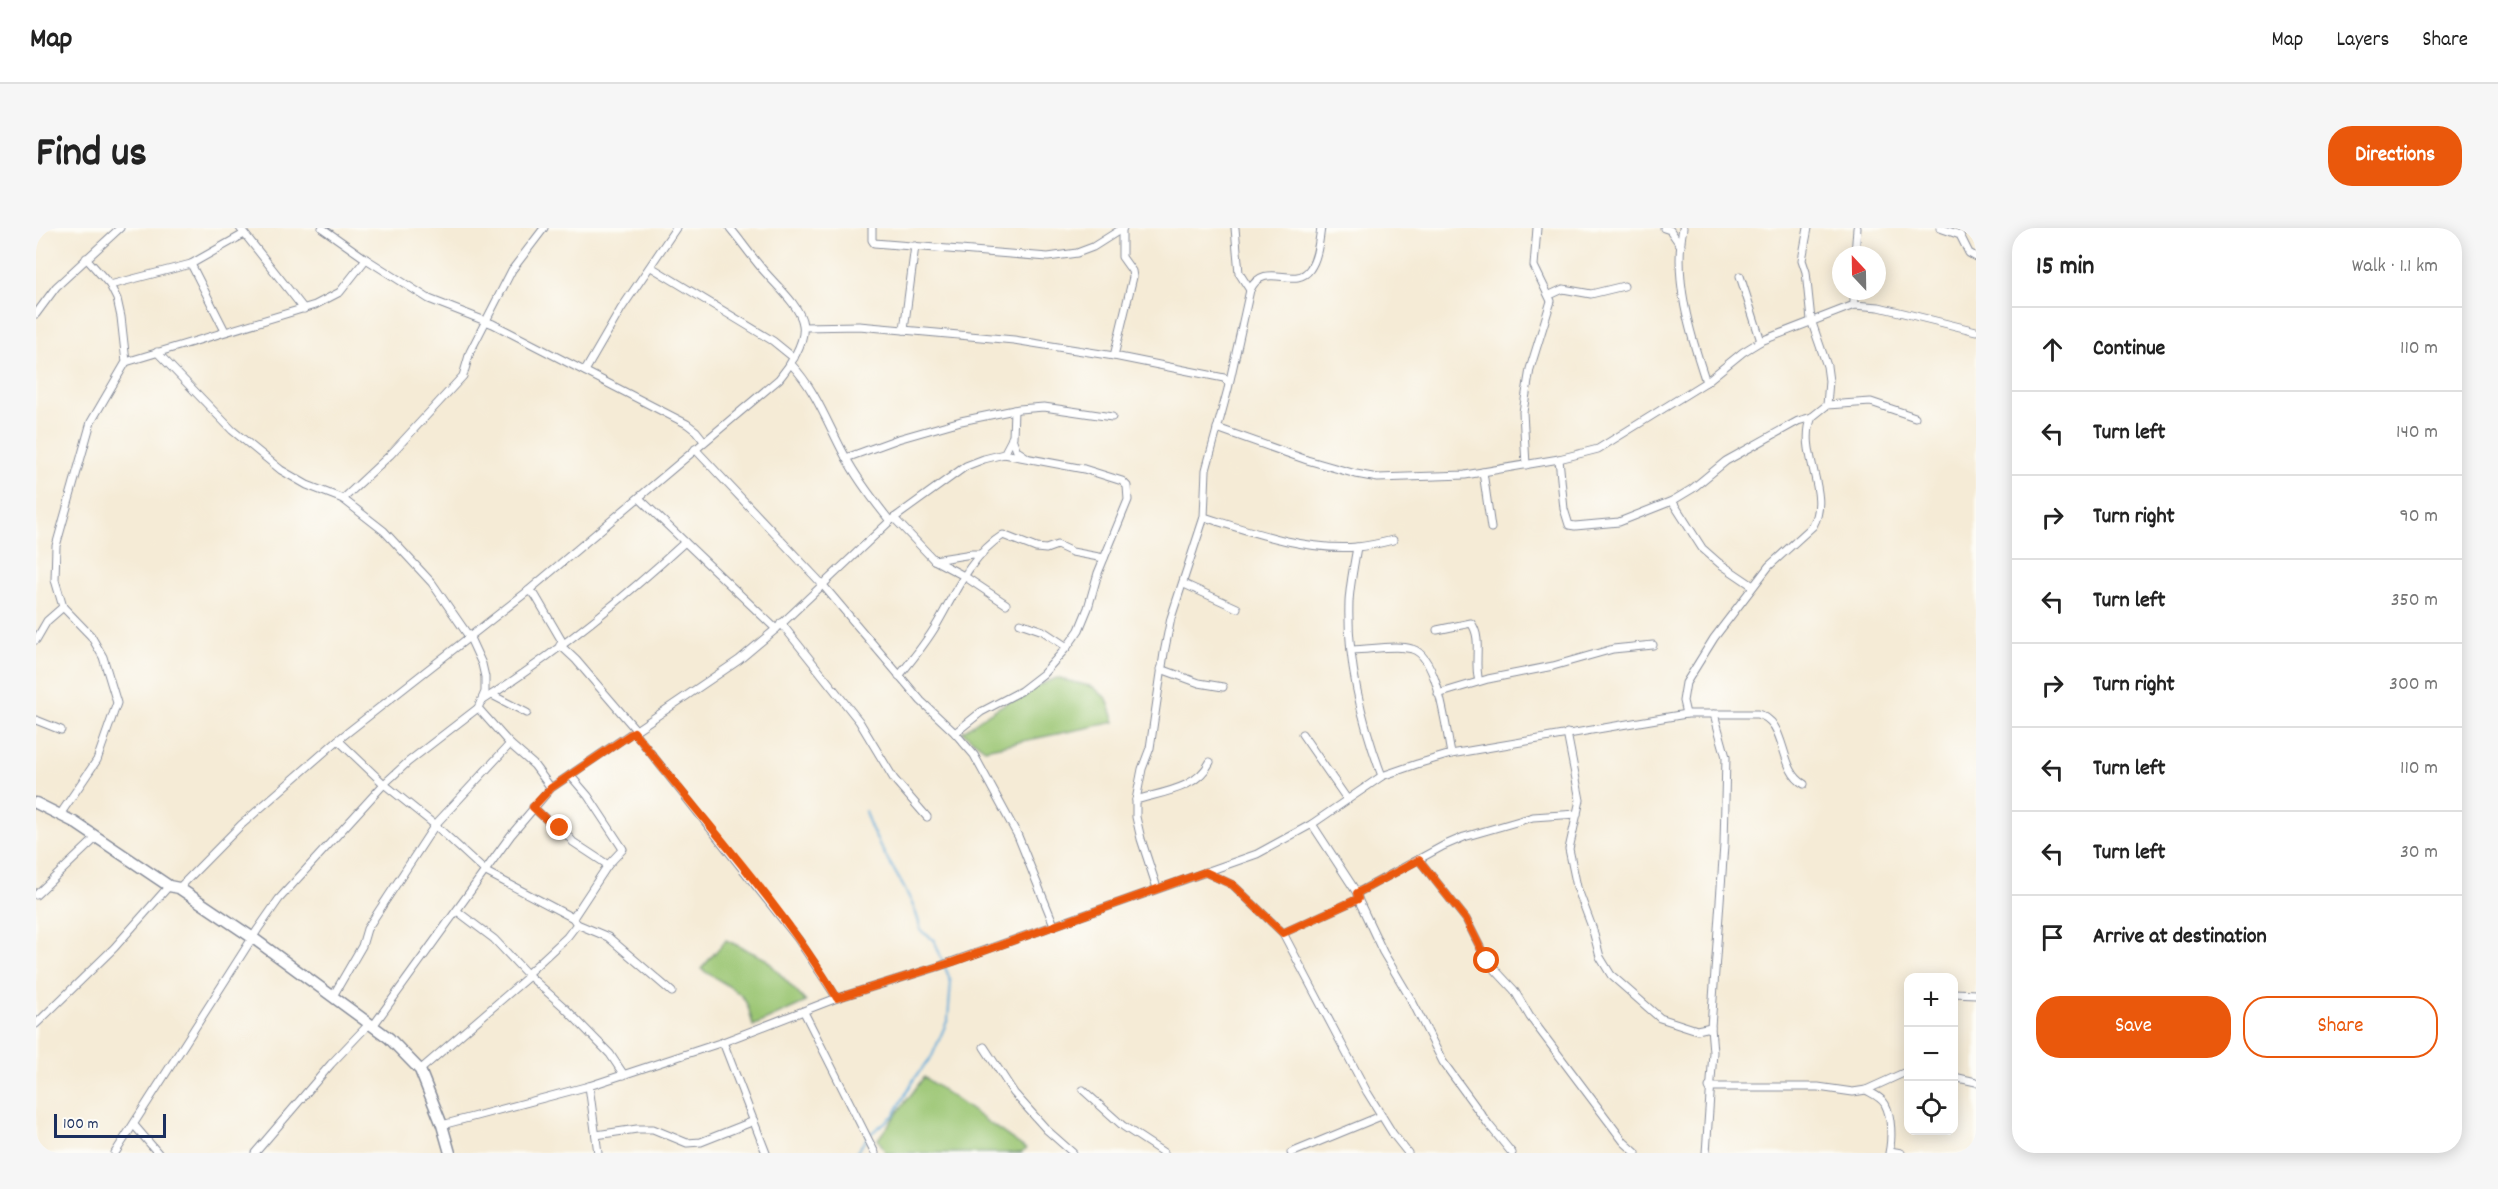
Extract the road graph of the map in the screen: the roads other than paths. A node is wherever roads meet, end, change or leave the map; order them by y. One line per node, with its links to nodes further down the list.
1 (120, 228): 21 (street)
2 (322, 228): 22 (street)
3 (544, 228): 35 (street)
4 (676, 228): 24 (street)
5 (730, 228): 36 (street)
6 (872, 228): 17 (street)
7 (1235, 228): 28 (street)
8 (1321, 228): 28 (street)
9 (1537, 228): 29 (street)
10 (1664, 228): 18 (street)
11 (1683, 228): 18 (street)
12 (1808, 228): 34 (street)
13 (1857, 228): 19 (street)
14 (1940, 228): 20 (street)
15 (1122, 229): 17 (street); 42 (street)
16 (242, 231): 23 (street); 32 (street)
17 (915, 246): 37 (street)
18 (1681, 246): 47 (street)
19 (1856, 246)
20 (1976, 257)
21 (86, 258): 26 (street); 33 (street)
22 (366, 259): 32 (street); 35 (street)
23 (191, 264): 26 (street); 38 (street)
24 (651, 267): 43 (street); 45 (street)
25 (1740, 276): 40 (street)
26 (110, 285): 44 (street)
27 (1624, 286): 29 (street)
28 (1250, 290): 46 (street)
29 (1550, 295): 61 (street)
30 (1854, 300): 31 (street)
31 (1854, 305): 34 (street); 39 (street)
32 (304, 309): 38 (street)
33 (36, 314)
34 (1811, 320): 40 (street); 48 (street)
35 (485, 321): 45 (street); 64 (street)
36 (804, 327): 37 (street); 43 (street)
37 (903, 330): 42 (street)
38 (225, 331): 41 (street)
39 (1976, 331)
40 (1761, 341): 47 (street)
41 (157, 352): 44 (street); 64 (street)
42 (1114, 356): 46 (street)
43 (793, 361): 55 (street); 58 (street)
44 (126, 362): 81 (street)
45 (585, 371): 55 (street)
46 (1229, 382): 53 (street)
47 (1706, 382): 60 (street)
48 (1827, 405): 51 (street); 52 (street)
49 (1014, 410): 50 (street); 54 (street); 58 (street)
50 (1112, 417)
51 (1812, 417): 65 (street); 78 (street)
52 (1915, 417)
53 (1217, 428): 62 (street); 66 (street)
54 (1012, 438): 57 (street); 59 (street)
55 (704, 441): 56 (street)
56 (695, 448): 63 (street); 76 (street)
57 (1004, 454): 59 (street); 67 (street)
58 (846, 458): 67 (street)
59 (1027, 458): 73 (street)
60 (1559, 459): 61 (street); 65 (street)
61 (1526, 465): 62 (street)
62 (1483, 472): 68 (street)
63 (639, 498): 70 (street); 79 (street)
64 (343, 499): 86 (street)
65 (1672, 501): 78 (street)
66 (1204, 517): 71 (street); 77 (street)
67 (892, 520): 74 (street); 76 (street)
68 (1491, 528)
69 (1393, 540): 71 (street)
70 (685, 542): 84 (street); 88 (street)
71 (1357, 547): 91 (street)
72 (982, 554): 73 (street); 74 (street); 75 (street)
73 (1104, 558): 90 (street)
74 (934, 560): 75 (street)
75 (964, 576): 80 (street); 93 (street)
76 (822, 584): 84 (street); 93 (street)
77 (1184, 584): 82 (street); 92 (street)
78 (1753, 585): 100 (street)
79 (528, 591): 86 (street); 88 (street)
80 (1006, 604)
81 (63, 608): 87 (street); 122 (street)
82 (1237, 608)
83 (1020, 623): 90 (street)
84 (778, 626): 104 (street); 123 (street)
85 (1437, 630): 94 (street)
86 (470, 638): 98 (street); 108 (street)
87 (36, 640)
88 (561, 644): 97 (street); 104 (street)
89 (1653, 645): 94 (street)
90 (1067, 648): 105 (street)
91 (1352, 650): 96 (street); 113 (street)
92 (1161, 669): 95 (street); 118 (street)
93 (899, 676): 105 (street)
94 (1479, 681): 96 (street)
95 (1223, 687)
96 (1438, 694): 110 (street)
97 (492, 695): 98 (street); 99 (street)
98 (480, 705): 109 (street); 114 (street)
99 (527, 713)
100 (1686, 714): 101 (street); 106 (street)
101 (1714, 714): 115 (street); 149 (street)
102 (36, 720): 103 (street)
103 (61, 730)
104 (635, 731): 112 (street); 145 (street)
105 (955, 733): 137 (street)
106 (1567, 733): 110 (street); 121 (street)
107 (1302, 734): 117 (street)
108 (338, 740): 114 (street); 131 (street)
109 (510, 744): 116 (street); 125 (street)
110 (1451, 754): 113 (street)
111 (1209, 762): 118 (street)
112 (570, 775): 116 (street); 128 (street)
113 (1382, 776): 117 (street)
114 (384, 784): 125 (street); 139 (street)
115 (1804, 784)
116 (551, 788): 120 (street)
117 (1347, 799): 124 (street)
118 (1136, 800): 132 (street)
119 (36, 803): 122 (main road)
120 (533, 807): 128 (street); 129 (street)
121 (1576, 814): 127 (street); 149 (street)
122 (59, 816): 126 (main road)
123 (927, 816)
124 (1312, 824): 130 (street); 134 (street)
125 (435, 825): 129 (street); 144 (street)
126 (97, 837): 131 (main road); 133 (street)
127 (1419, 860): 134 (street); 179 (street)
128 (608, 865): 136 (street)
129 (486, 872): 135 (street); 136 (street)
130 (1205, 872): 132 (street); 138 (street)
131 (174, 887): 139 (main road); 147 (street)
132 (1157, 888): 137 (street)
133 (36, 895)
134 (1358, 896): 138 (street); 178 (street)
135 (457, 911): 140 (street); 148 (street)
136 (575, 921): 140 (street); 141 (street)
137 (1054, 925): 145 (street)
138 (1283, 933): 161 (street)
139 (253, 938): 144 (main road); 163 (street)
140 (528, 975): 152 (street); 154 (street)
141 (672, 992)
142 (1958, 993): 143 (street)
143 (1976, 994)
144 (333, 996): 148 (main road)
145 (837, 998): 146 (street)
146 (804, 1012): 150 (street); 173 (street)
147 (36, 1024)
148 (371, 1025): 152 (main road); 169 (street)
149 (1707, 1028): 158 (street)
150 (723, 1042): 154 (street); 162 (street)
151 (984, 1047): 174 (street)
152 (420, 1070): 164 (main road)
153 (1904, 1073): 160 (street)
154 (624, 1075): 157 (street)
155 (1958, 1078): 156 (street)
156 (1976, 1082)
157 (589, 1086): 164 (street); 165 (street)
158 (1709, 1087): 160 (street); 180 (street)
159 (1083, 1090): 175 (street)
160 (1866, 1090): 166 (street)
161 (1381, 1116): 176 (street); 177 (street)
162 (754, 1120): 165 (street); 172 (street)
163 (134, 1125): 167 (street); 168 (street)
164 (442, 1125): 170 (main road)
165 (596, 1135): 171 (street)
166 (1890, 1152): 181 (street)
167 (115, 1153)
168 (158, 1153)
169 (255, 1153)
170 (450, 1153)
171 (598, 1153)
172 (766, 1153)
173 (875, 1153)
174 (1073, 1153)
175 (1164, 1153)
176 (1291, 1153)
177 (1408, 1153)
178 (1512, 1153)
179 (1636, 1153)
180 (1706, 1153)
181 (1901, 1153)

